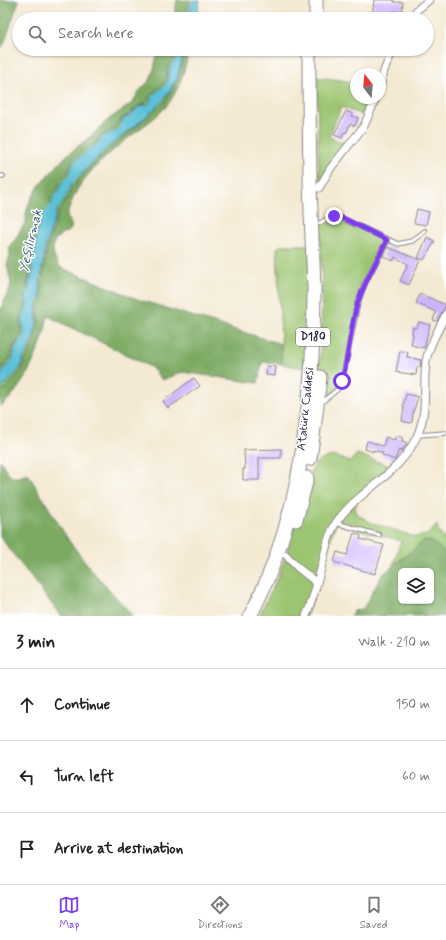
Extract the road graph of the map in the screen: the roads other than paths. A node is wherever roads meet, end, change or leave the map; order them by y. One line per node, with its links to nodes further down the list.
1 (308, 0): 4 (highway)
2 (316, 0): 5 (highway)
3 (429, 0): 6 (street)
4 (308, 12)
5 (316, 12)
6 (415, 12)
7 (309, 56): 24 (highway, Atatürk Caddesi / D180)
8 (317, 56): 12 (highway, Atatürk Caddesi / D180)
9 (390, 56): 10 (street)
10 (385, 68)
11 (373, 104): 12 (street)
12 (319, 188): 13 (highway, Atatürk Caddesi / D180)
13 (320, 223): 15 (lane); 17 (highway, Atatürk Caddesi / D180)
14 (425, 231): 15 (lane)
15 (387, 240): 17 (lane)
16 (446, 314): 19 (street)
17 (318, 406): 22 (highway, Atatürk Caddesi / D180)
18 (446, 433): 19 (lane)
19 (418, 435): 20 (street)
20 (336, 523): 21 (lane); 23 (street)
21 (379, 535)
22 (286, 555): 23 (street); 25 (highway, Atatürk Caddesi / D180)
23 (317, 583): 26 (street)
24 (250, 616)
25 (259, 616)
26 (306, 616)

